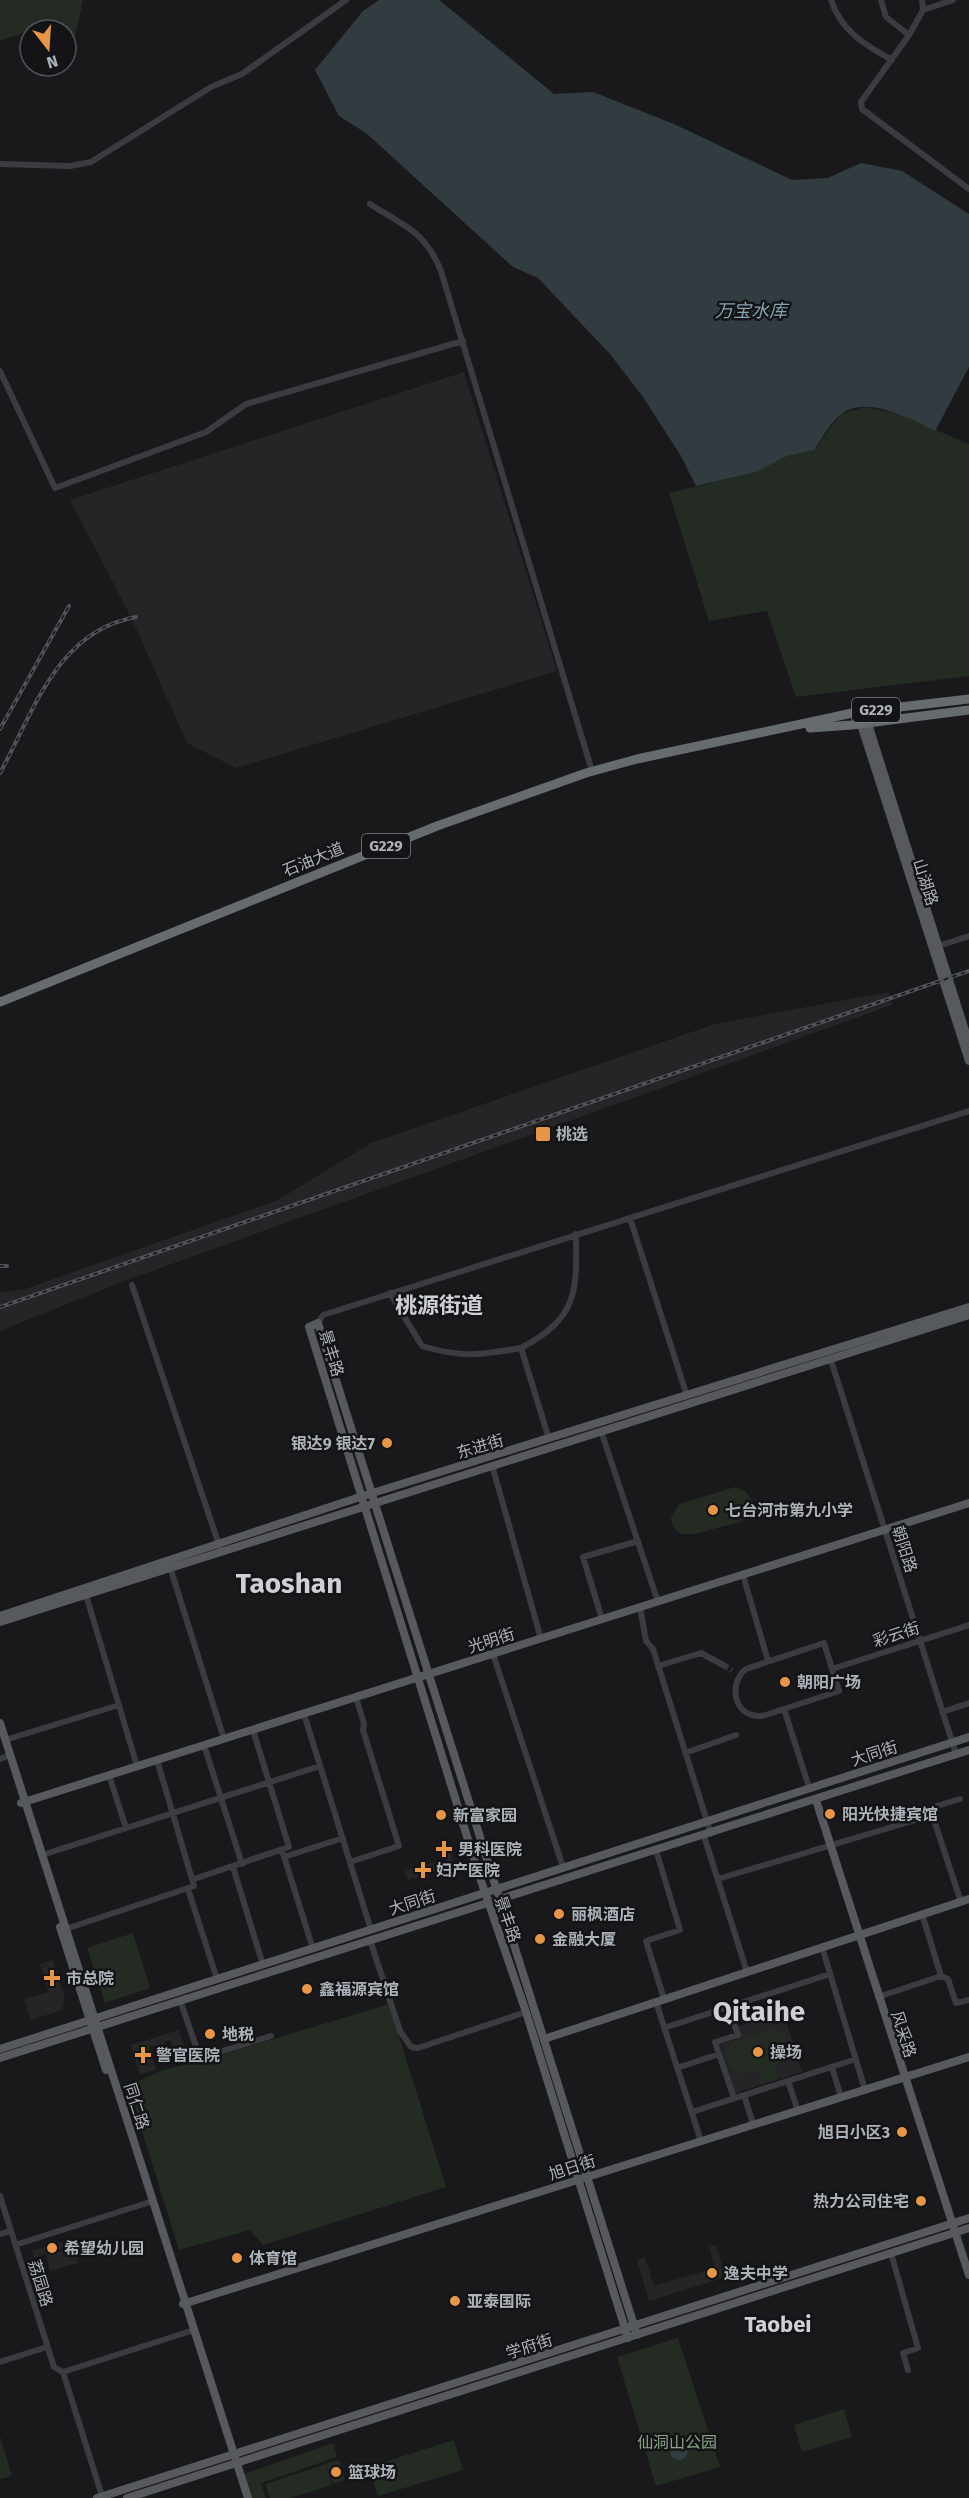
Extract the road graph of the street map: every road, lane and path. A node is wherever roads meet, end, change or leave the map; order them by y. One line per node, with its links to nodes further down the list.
1 (346, 0): 9 (street)
2 (831, 0): 8 (street)
3 (881, 0): 7 (street)
4 (922, 0): 6 (street)
5 (953, 0): 6 (street)
6 (923, 10): 7 (street)
7 (909, 35): 8 (street)
8 (892, 60): 10 (street)
9 (0, 164)
10 (969, 189)
11 (370, 204): 12 (street)
12 (463, 341): 13 (street); 19 (street)
13 (0, 371)
14 (969, 699): 16 (highway, 石油大道 / G229)
15 (969, 710): 17 (highway, 石油大道 / G229)
16 (861, 712): 17 (main road, 山湖路); 18 (highway, 石油大道 / G229)
17 (864, 723): 18 (highway, 石油大道 / G229); 21 (main road, 山湖路); 24 (main road, 山湖路)
18 (784, 729): 19 (highway, 石油大道 / G229)
19 (592, 771): 22 (highway, 石油大道 / G229)
20 (969, 936): 21 (street)
21 (938, 946): 23 (main road, 山湖路)
22 (0, 1002)
23 (969, 1042)
24 (969, 1061)
25 (969, 1111): 26 (street)
26 (630, 1218): 27 (street); 35 (street)
27 (576, 1234): 29 (street); 33 (street)
28 (132, 1285): 44 (street)
29 (390, 1293): 32 (street); 33 (street)
30 (969, 1307): 34 (main road, 东进街)
31 (969, 1315): 34 (main road, 东进街)
32 (318, 1323): 39 (main road, 景丰路); 40 (main road, 景丰路)
33 (521, 1348): 37 (street)
34 (830, 1355): 35 (main road, 东进街); 36 (main road, 东进街); 42 (street, 朝阳路)
35 (687, 1396): 37 (main road, 东进街)
36 (602, 1431): 38 (main road, 东进街); 43 (street)
37 (549, 1439): 39 (main road, 东进街)
38 (492, 1465): 39 (main road, 东进街); 54 (street)
39 (373, 1498): 40 (main road, 东进街); 62 (main road, 景丰路)
40 (364, 1501): 44 (main road, 东进街); 64 (main road, 景丰路)
41 (969, 1503): 42 (main road, 光明街)
42 (885, 1530): 46 (main road, 光明街); 55 (street, 朝阳路)
43 (638, 1541): 48 (street); 51 (street)
44 (220, 1547): 45 (main road, 东进街); 50 (main road, 东进街)
45 (170, 1568): 47 (main road, 东进街); 76 (street)
46 (743, 1575): 48 (main road, 光明街); 57 (street)
47 (86, 1594): 52 (main road, 东进街); 67 (street)
48 (658, 1602): 49 (main road, 光明街)
49 (640, 1608): 51 (main road, 光明街); 59 (street)
50 (0, 1616)
51 (602, 1619): 54 (main road, 光明街)
52 (0, 1622)
53 (969, 1625): 55 (street, 彩云街)
54 (541, 1639): 56 (main road, 光明街)
55 (920, 1641): 60 (street, 彩云街); 69 (street, 朝阳路)
56 (493, 1654): 62 (main road, 光明街); 106 (street)
57 (768, 1661): 60 (street); 63 (street)
58 (723, 1665): 59 (street)
59 (658, 1666): 80 (street)
60 (832, 1669): 68 (street)
61 (732, 1670): 63 (street)
62 (428, 1674): 64 (main road, 光明街); 109 (main road, 景丰路)
63 (739, 1674): 68 (street)
64 (419, 1678): 65 (main road, 光明街); 111 (main road, 景丰路)
65 (356, 1697): 70 (main road, 光明街); 103 (street)
66 (969, 1703): 69 (street)
67 (119, 1705): 75 (street); 84 (street)
68 (784, 1709): 88 (street)
69 (942, 1712): 77 (street, 朝阳路)
70 (304, 1714): 72 (main road, 光明街); 85 (street)
71 (0, 1723): 75 (main road, 同仁路)
72 (253, 1730): 76 (main road, 光明街); 87 (street)
73 (736, 1735): 80 (street)
74 (969, 1737): 77 (main road, 大同街)
75 (3, 1738): 82 (main road, 同仁路)
76 (224, 1739): 78 (main road, 光明街)
77 (952, 1742): 81 (street, 朝阳路); 88 (main road, 大同街)
78 (204, 1745): 83 (main road, 光明街); 89 (street)
79 (969, 1750): 81 (main road, 大同街)
80 (685, 1753): 95 (street)
81 (956, 1754): 91 (main road, 大同街)
82 (6, 1757): 92 (main road, 同仁路)
83 (157, 1760): 84 (main road, 光明街); 93 (street)
84 (137, 1766): 86 (main road, 光明街)
85 (320, 1766): 87 (street); 98 (street)
86 (109, 1775): 92 (main road, 光明街); 96 (street)
87 (270, 1783): 89 (street); 101 (street)
88 (809, 1787): 95 (main road, 大同街)
89 (222, 1798): 93 (street); 104 (street)
90 (960, 1799): 94 (street)
91 (816, 1800): 97 (main road, 大同街); 99 (main road, 风采路)
92 (23, 1802): 102 (main road, 同仁路); 133 (main road, 同仁路)
93 (174, 1814): 96 (street); 107 (street)
94 (932, 1815): 99 (street); 113 (street)
95 (706, 1821): 97 (street); 106 (main road, 大同街)
96 (126, 1828): 102 (street)
97 (707, 1835): 100 (main road, 大同街); 108 (street)
98 (343, 1838): 101 (street); 103 (street)
99 (831, 1847): 108 (street); 118 (main road, 风采路)
100 (656, 1850): 112 (main road, 大同街); 130 (street)
101 (283, 1854): 104 (street); 121 (street)
102 (42, 1855): 116 (main road, 同仁路)
103 (350, 1862): 117 (street)
104 (242, 1864): 105 (street)
105 (233, 1867): 107 (street); 122 (street)
106 (563, 1867): 109 (main road, 大同街)
107 (194, 1879): 110 (street)
108 (718, 1879): 123 (street)
109 (498, 1888): 111 (main road, 大同街); 112 (main road, 景丰路)
110 (188, 1889): 116 (street); 126 (street)
111 (485, 1893): 114 (main road, 景丰路); 117 (main road, 大同街)
112 (501, 1899): 114 (main road, 大同街); 136 (main road, 景丰路)
113 (965, 1900): 115 (main road)
114 (488, 1903): 119 (main road, 大同街); 132 (main road, 景丰路)
115 (922, 1914): 118 (main road); 125 (street)
116 (66, 1929): 133 (main road, 同仁路)
117 (371, 1930): 121 (main road, 大同街)
118 (858, 1935): 120 (main road); 127 (main road, 风采路)
119 (370, 1940): 128 (main road, 大同街); 132 (street)
120 (822, 1947): 123 (main road); 124 (street)
121 (313, 1948): 122 (main road, 大同街)
122 (263, 1965): 126 (main road, 大同街)
123 (747, 1972): 130 (main road)
124 (830, 1974): 131 (street); 141 (street)
125 (941, 1976): 127 (street); 129 (street)
126 (217, 1979): 133 (main road, 大同街)
127 (878, 1997): 144 (main road, 风采路)
128 (180, 2000): 133 (main road, 大同街); 135 (street)
129 (969, 2000)
130 (660, 2001): 134 (street); 136 (main road)
131 (728, 2007): 134 (street); 138 (street)
132 (526, 2012): 154 (main road, 景丰路)
133 (93, 2023): 137 (main road, 大同街); 140 (main road, 大同街); 156 (main road, 同仁路)
134 (664, 2028): 143 (street)
135 (271, 2036)
136 (544, 2039): 154 (main road, 景丰路)
137 (0, 2049)
138 (719, 2054): 143 (street); 149 (street)
139 (969, 2057): 144 (main road, 旭日街)
140 (0, 2058)
141 (856, 2059): 142 (street); 146 (street)
142 (832, 2067): 145 (street); 148 (street)
143 (677, 2068): 151 (street)
144 (904, 2078): 146 (main road, 旭日街); 158 (main road, 风采路)
145 (788, 2081): 147 (street); 150 (street)
146 (865, 2090): 148 (main road, 旭日街)
147 (744, 2095): 149 (street); 152 (street)
148 (842, 2097): 150 (main road, 旭日街)
149 (734, 2098): 151 (street)
150 (798, 2110): 152 (main road, 旭日街)
151 (692, 2112): 153 (street)
152 (753, 2124): 153 (main road, 旭日街)
153 (701, 2141): 154 (main road, 旭日街)
154 (583, 2177): 166 (main road, 旭日街); 167 (main road, 景丰路); 168 (main road, 景丰路)
155 (0, 2196): 160 (street, 荔园路)
156 (152, 2202): 163 (street); 166 (main road, 同仁路)
157 (969, 2218): 158 (main road, 学府街)
158 (951, 2223): 161 (main road, 风采路); 167 (main road, 学府街)
159 (969, 2228): 161 (main road, 学府街)
160 (11, 2231): 162 (street); 163 (street, 荔园路)
161 (955, 2232): 164 (main road, 学府街); 165 (main road, 风采路)
162 (0, 2234)
163 (15, 2245): 172 (street, 荔园路)
164 (891, 2253): 170 (main road, 学府街); 174 (street)
165 (969, 2275)
166 (184, 2303): 169 (main road, 同仁路)
167 (634, 2326): 168 (main road, 学府街); 170 (main road, 景丰路)
168 (625, 2329): 171 (main road, 景丰路); 176 (main road, 学府街)
169 (193, 2331): 175 (street); 176 (main road, 同仁路)
170 (637, 2335): 171 (main road, 学府街)
171 (628, 2338): 176 (main road, 学府街)
172 (47, 2347): 173 (street); 175 (street, 荔园路)
173 (0, 2362)
174 (908, 2370)
175 (63, 2372): 177 (street, 荔园路)
176 (234, 2459): 177 (main road, 学府街); 178 (main road, 学府街); 179 (main road, 同仁路)
177 (100, 2497)
178 (128, 2498)
179 (246, 2498)

